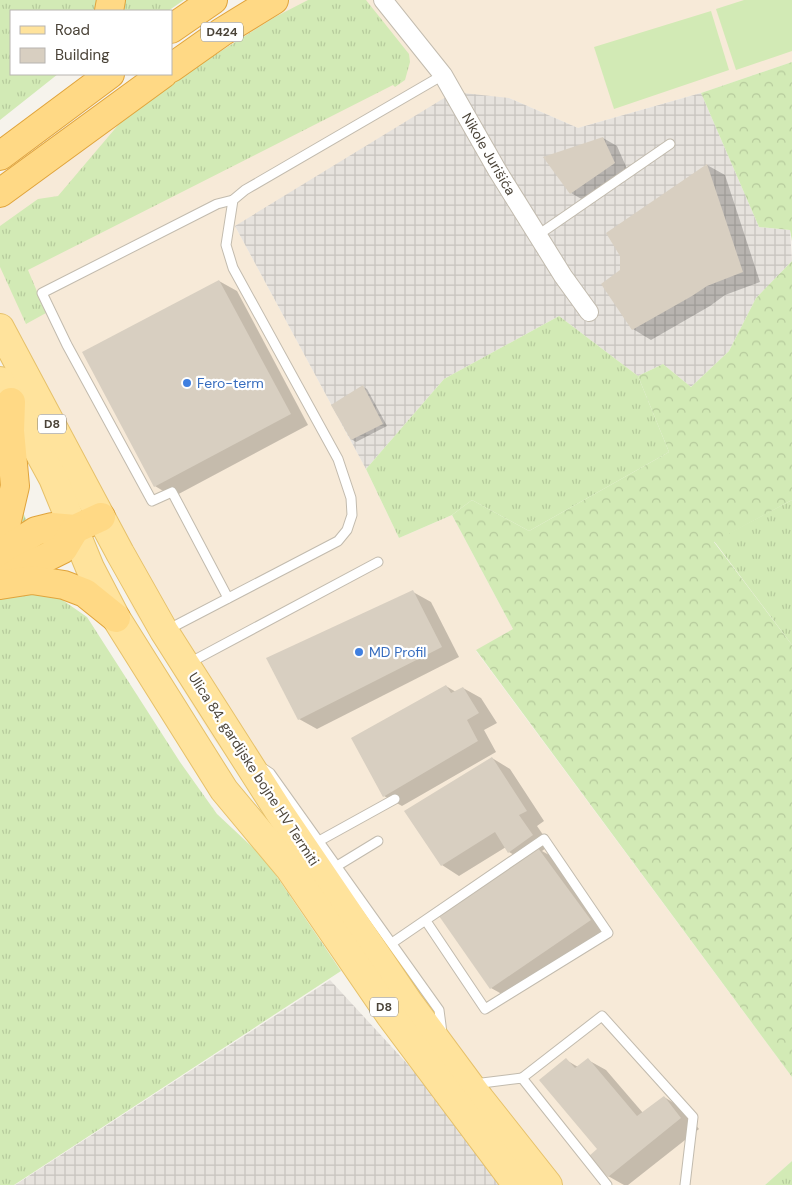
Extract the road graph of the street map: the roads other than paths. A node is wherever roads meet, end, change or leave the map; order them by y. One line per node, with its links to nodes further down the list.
1 (213, 0): 4 (highway, D424)
2 (274, 0): 5 (highway, D424)
3 (383, 0): 9 (street, Nikole Jurišića)
4 (172, 27)
5 (172, 67)
6 (76, 75): 11 (highway)
7 (109, 75): 11 (highway)
8 (163, 75): 12 (highway)
9 (443, 75): 13 (lane); 14 (street, Nikole Jurišića)
10 (670, 144): 14 (lane)
11 (8, 150)
12 (0, 193)
13 (233, 200): 24 (lane); 24 (lane)
14 (538, 235): 15 (street, Nikole Jurišića)
15 (589, 312)
16 (0, 328): 18 (main road, Ulica 84. gardijske bojne HV Termiti / D8)
17 (5, 391): 19 (main road, Ulica 84. gardijske bojne HV Termiti / D8); 20 (highway)
18 (101, 517): 19 (highway); 26 (main road, Ulica 84. gardijske bojne HV Termiti / D8)
19 (75, 528): 21 (highway); 23 (highway); 25 (main road, Ulica 84. gardijske bojne HV Termiti / D8)
20 (0, 539)
21 (0, 554)
22 (378, 562): 27 (lane)
23 (0, 584): 25 (highway)
24 (228, 598): 26 (lane)
25 (116, 618): 38 (main road, Ulica 84. gardijske bojne HV Termiti / D8)
26 (164, 631): 27 (main road, Ulica 84. gardijske bojne HV Termiti / D8)
27 (187, 664): 28 (main road, Ulica 84. gardijske bojne HV Termiti / D8)
28 (248, 761): 30 (lane); 35 (main road, Ulica 84. gardijske bojne HV Termiti / D8)
29 (394, 799): 30 (lane)
30 (319, 841): 32 (lane)
31 (378, 841): 32 (lane)
32 (337, 866): 34 (lane)
33 (426, 921): 33 (lane); 34 (lane)
34 (392, 943): 35 (lane)
35 (444, 1051): 37 (main road, Ulica 84. gardijske bojne HV Termiti / D8)
36 (522, 1078): 37 (lane); 40 (lane); 41 (lane)
37 (469, 1084): 39 (main road, Ulica 84. gardijske bojne HV Termiti / D8)
38 (517, 1185)
39 (548, 1185)
40 (607, 1185)
41 (685, 1185)

